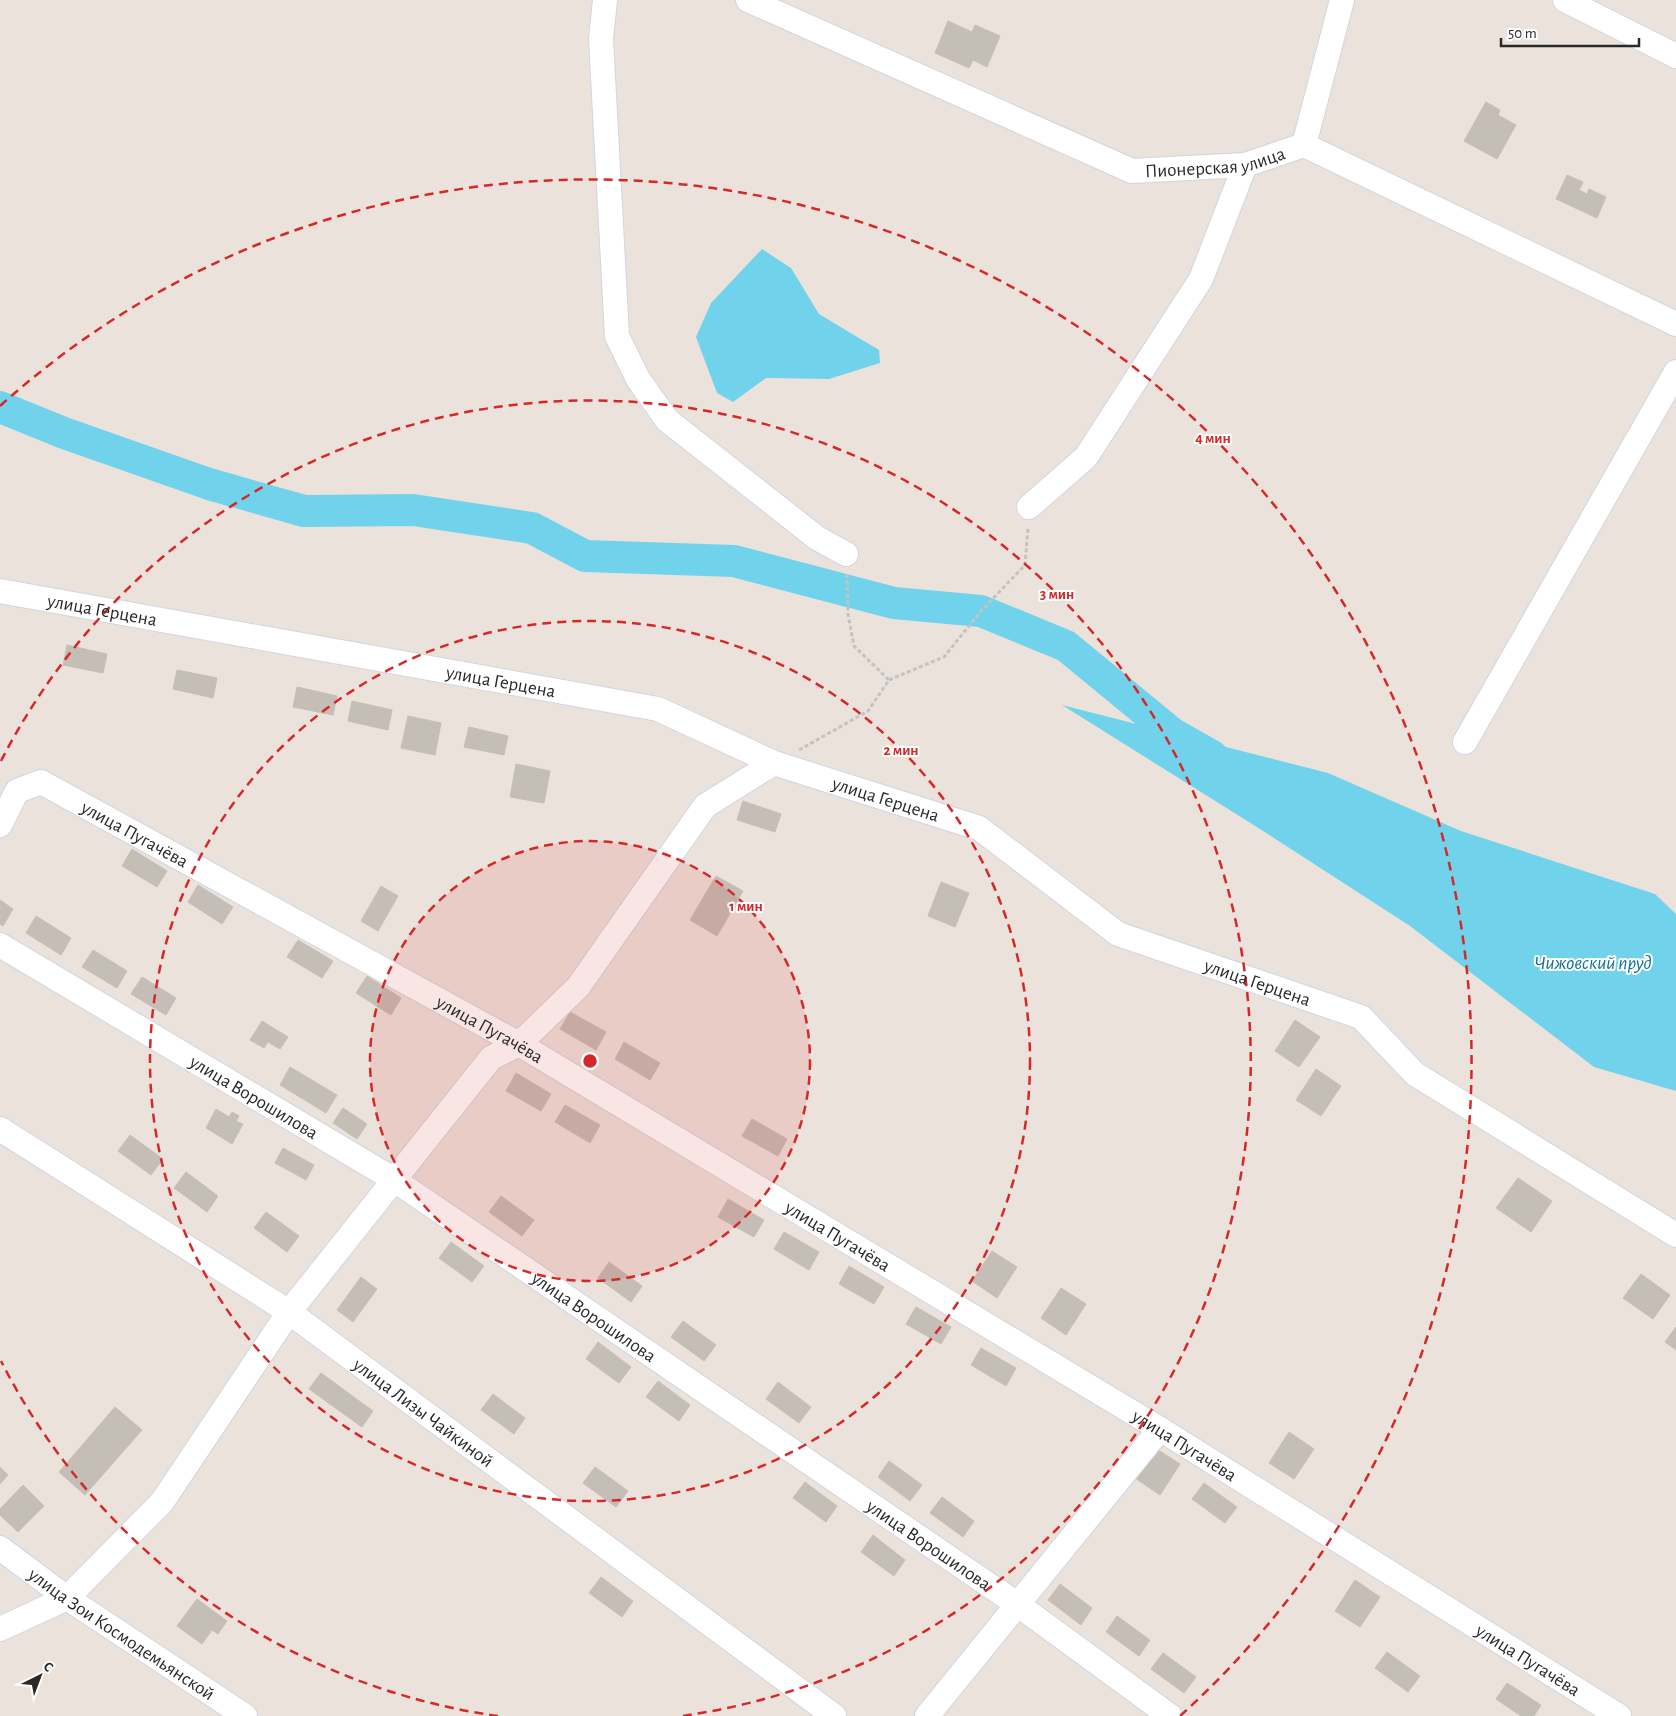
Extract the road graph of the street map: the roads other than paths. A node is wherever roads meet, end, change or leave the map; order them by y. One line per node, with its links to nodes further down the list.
1 (605, 0): 11 (street)
2 (748, 0): 7 (street, Пионерская улица)
3 (1565, 0): 5 (street)
4 (1334, 2): 6 (street)
5 (1676, 56)
6 (1304, 145): 7 (street, Пионерская улица); 8 (street, Пионерская улица)
7 (1245, 166): 10 (street)
8 (1676, 324)
9 (1676, 372): 13 (street)
10 (1030, 507)
11 (846, 554)
12 (0, 591): 14 (street, улица Герцена)
13 (1464, 742)
14 (774, 763): 17 (street); 20 (street, улица Герцена)
15 (0, 826): 17 (street, улица Пугачёва)
16 (0, 945): 19 (street, улица Ворошилова)
17 (519, 1044): 19 (street); 22 (street, улица Пугачёва)
18 (0, 1129): 21 (street, улица Лизы Чайкиной)
19 (394, 1179): 21 (street); 25 (street, улица Ворошилова)
20 (1676, 1235)
21 (289, 1312): 24 (street); 29 (street, улица Лизы Чайкиной)
22 (1160, 1429): 25 (street); 32 (street, улица Пугачёва)
23 (0, 1548): 24 (street, улица Зои Космодемьянской)
24 (67, 1598): 26 (street); 28 (street, улица Зои Космодемьянской)
25 (1017, 1604): 27 (street, улица Ворошилова); 30 (street)
26 (0, 1629)
27 (1143, 1708): 31 (street, улица Ворошилова)
28 (245, 1716)
29 (834, 1716)
30 (927, 1716)
31 (1170, 1716)
32 (1619, 1716)

